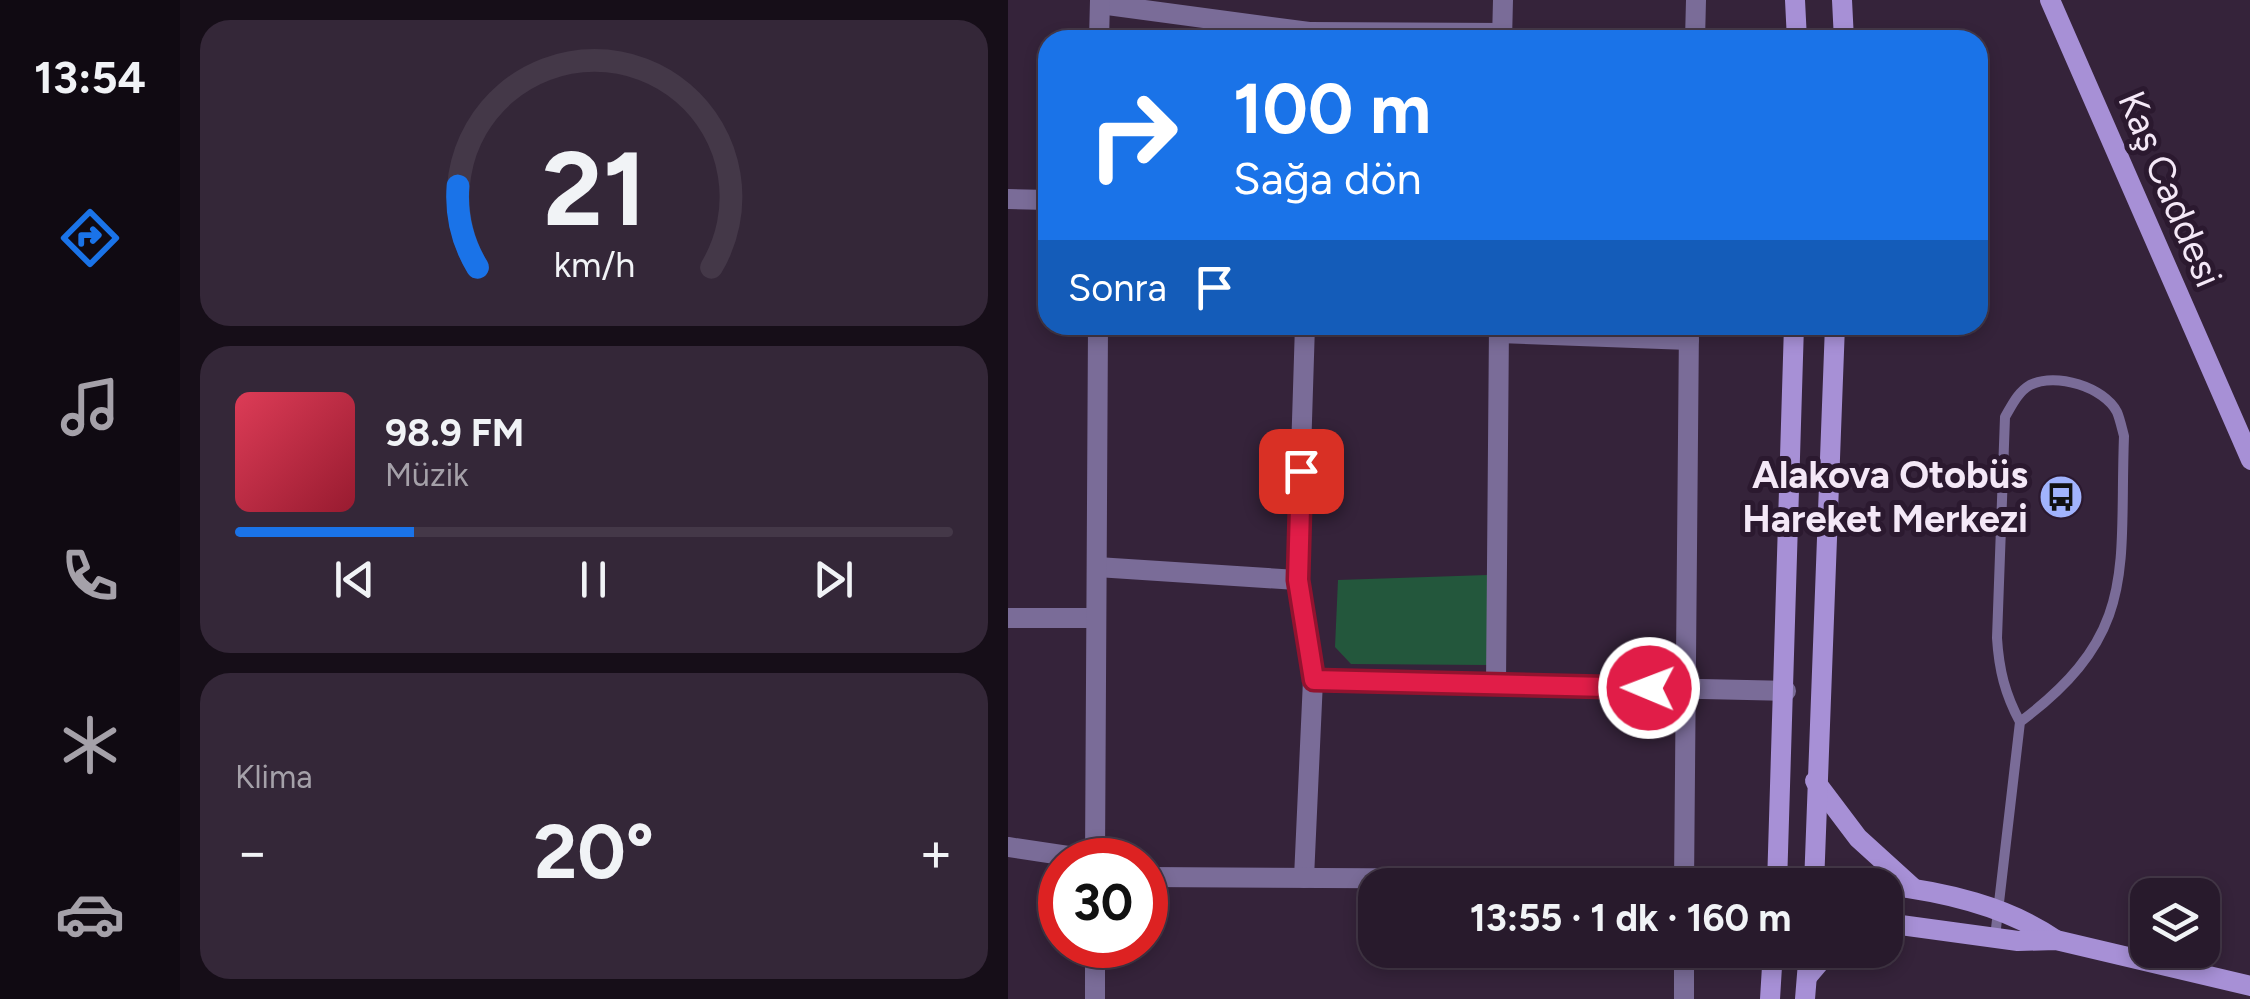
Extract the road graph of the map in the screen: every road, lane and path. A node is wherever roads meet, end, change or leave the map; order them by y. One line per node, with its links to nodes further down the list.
1 (1503, 0): 9 (street)
2 (1696, 0): 10 (street)
3 (1795, 0): 11 (main road)
4 (1842, 0): 12 (main road)
5 (2050, 0): 21 (main road, Kaş Caddesi)
6 (1100, 2): 7 (street); 8 (street)
7 (1099, 30)
8 (1272, 30)
9 (1502, 30)
10 (1695, 30)
11 (1796, 30)
12 (1844, 30)
13 (1008, 199): 14 (street)
14 (1038, 200)
15 (1098, 335): 22 (street)
16 (1305, 335): 23 (street)
17 (1500, 335): 27 (street)
18 (1689, 335): 28 (street)
19 (1794, 335): 29 (main road)
20 (1835, 335): 31 (main road)
21 (2250, 460)
22 (1097, 567): 23 (street); 25 (street)
23 (1298, 580): 26 (street)
24 (1008, 618): 25 (street)
25 (1096, 618): 32 (street)
26 (1314, 680): 27 (street); 39 (street)
27 (1496, 684): 28 (street)
28 (1687, 689): 29 (street); 35 (street)
29 (1786, 691): 36 (main road)
30 (2020, 722): 30 (lane); 43 (lane)
31 (1815, 781): 37 (main road); 42 (main road)
32 (1095, 838)
33 (1008, 847): 34 (street)
34 (1038, 851)
35 (1684, 868)
36 (1778, 868)
37 (1814, 868)
38 (1168, 877): 39 (street)
39 (1304, 878): 40 (street)
40 (1358, 879)
41 (1903, 887): 42 (main road)
42 (1914, 888): 43 (main road)
43 (1998, 910): 45 (lane); 46 (main road)
44 (1903, 926): 45 (main road)
45 (1995, 939): 46 (main road)
46 (2056, 940): 53 (main road)
47 (1095, 968): 54 (street)
48 (1684, 968): 55 (street)
49 (1772, 968): 56 (main road)
50 (1807, 968): 52 (main road)
51 (1813, 968): 52 (main road)
52 (1806, 976): 57 (main road)
53 (2250, 986)
54 (1094, 999)
55 (1684, 999)
56 (1770, 999)
57 (1805, 999)

